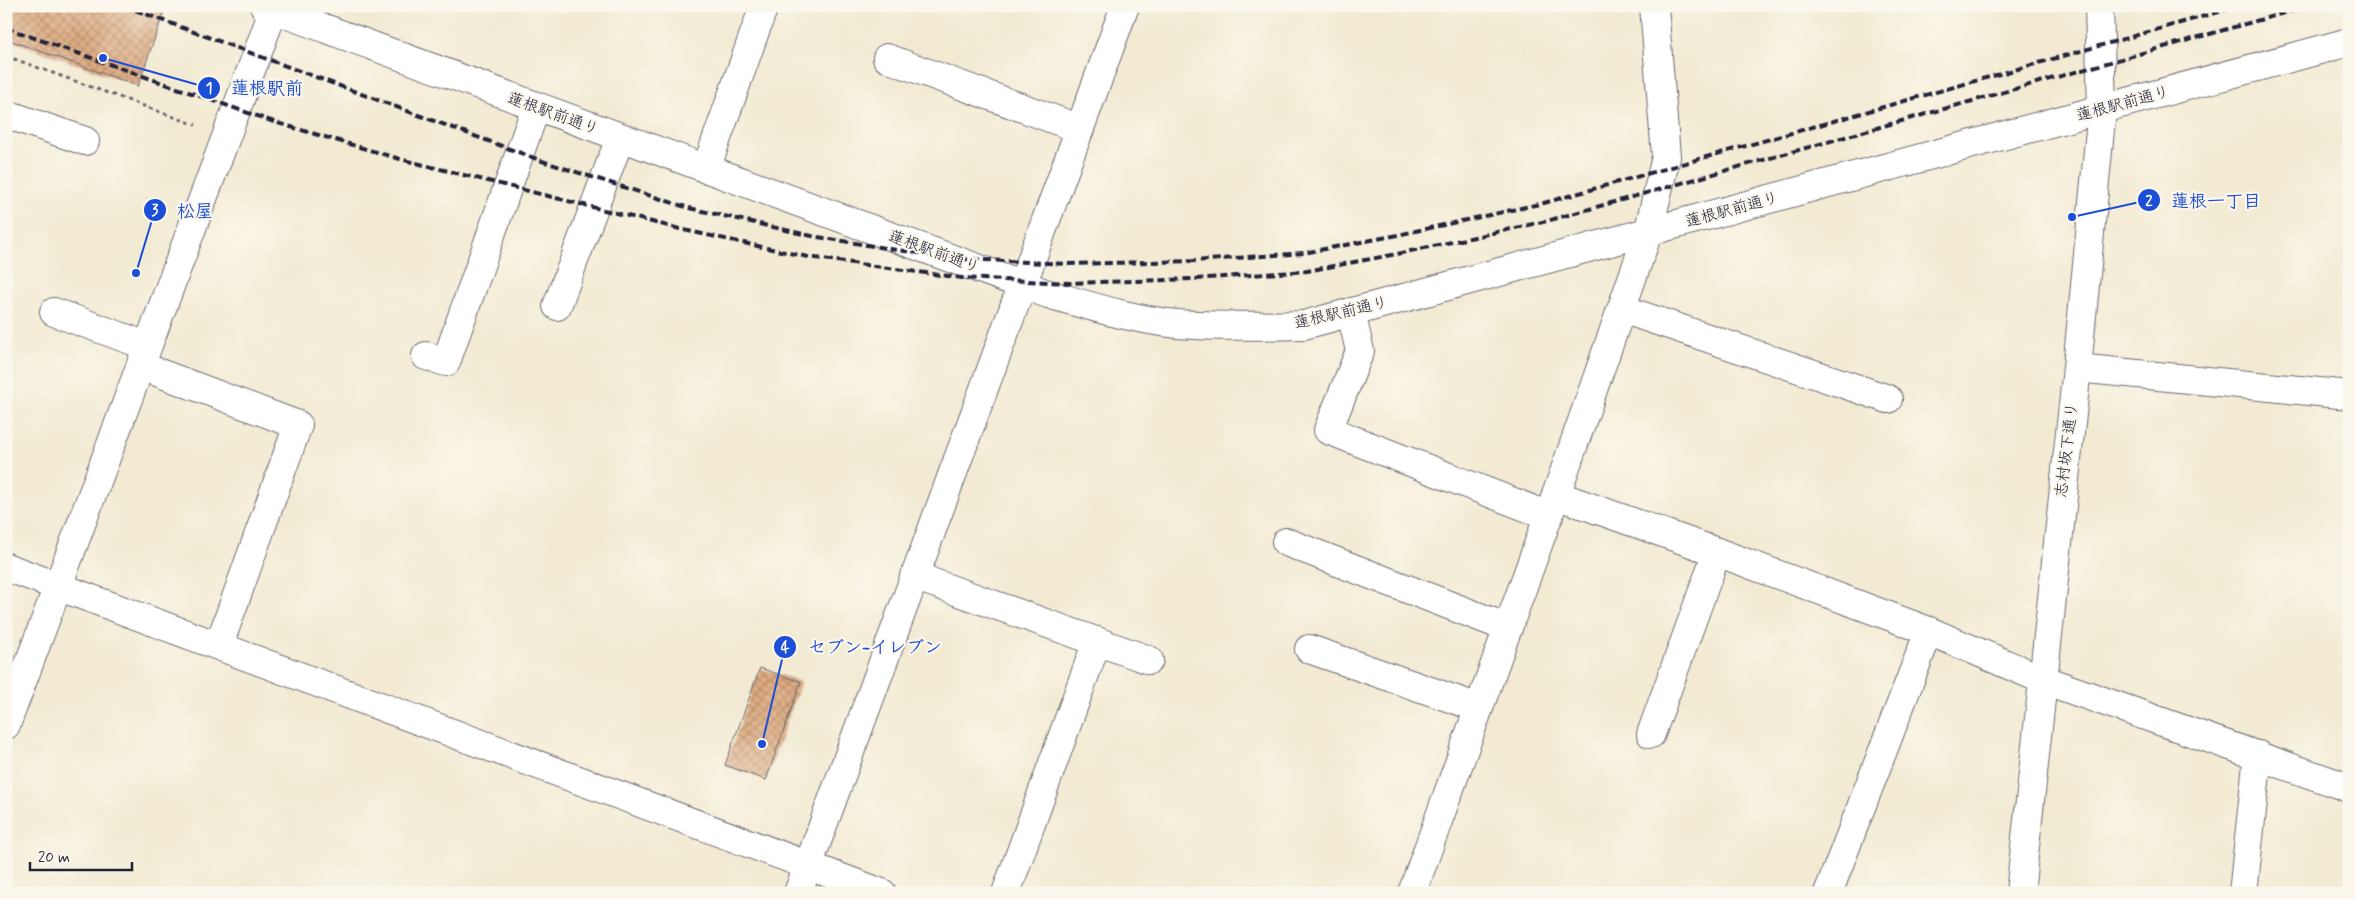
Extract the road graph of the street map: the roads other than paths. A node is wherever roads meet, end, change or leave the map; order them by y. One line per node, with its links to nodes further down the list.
1 (764, 6): 14 (street)
2 (1125, 6): 11 (street)
3 (1654, 6): 15 (street)
4 (2099, 6): 9 (street, 志村坂下通り)
5 (271, 8): 8 (street, 蓮根駅前通り); 21 (street)
6 (2349, 42): 9 (street, 蓮根駅前通り)
7 (887, 58): 11 (street)
8 (536, 108): 12 (street, 蓮根駅前通り); 22 (street)
9 (2102, 109): 15 (street, 蓮根駅前通り); 23 (street, 志村坂下通り)
10 (6, 114): 13 (street)
11 (1080, 129): 16 (street)
12 (620, 138): 14 (street, 蓮根駅前通り); 17 (street)
13 (85, 141)
14 (706, 169): 16 (street, 蓮根駅前通り)
15 (1648, 233): 18 (street); 20 (street, 蓮根駅前通り)
16 (1023, 285): 20 (street, 蓮根駅前通り); 30 (street)
17 (557, 306)
18 (1622, 309): 25 (street); 26 (street)
19 (54, 312): 21 (street)
20 (1351, 312): 26 (street)
21 (144, 356): 31 (street); 35 (street)
22 (426, 356)
23 (2077, 368): 24 (street); 38 (street, 志村坂下通り)
24 (2349, 394)
25 (1888, 399)
26 (1552, 505): 28 (street); 32 (street)
27 (1286, 542): 32 (street)
28 (1717, 552): 33 (street); 41 (street)
29 (6, 567): 31 (street)
30 (914, 576): 34 (street); 44 (street)
31 (58, 586): 35 (street); 40 (street)
32 (1508, 628): 39 (street)
33 (1929, 631): 38 (street); 49 (street)
34 (1097, 641): 37 (street); 47 (street)
35 (219, 645): 44 (street)
36 (1309, 649): 39 (street)
37 (1149, 660)
38 (2042, 679): 42 (street); 50 (street, 志村坂下通り)
39 (1479, 708): 48 (street)
40 (6, 725)
41 (1651, 734)
42 (2258, 755): 43 (street); 51 (street)
43 (2349, 788)
44 (808, 866): 45 (street); 46 (street)
45 (798, 893)
46 (882, 893)
47 (1006, 893)
48 (1412, 893)
49 (1828, 893)
50 (2020, 893)
51 (2243, 893)

